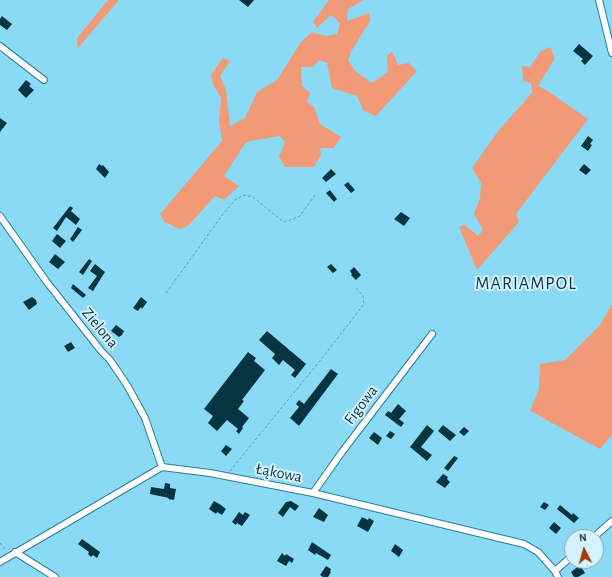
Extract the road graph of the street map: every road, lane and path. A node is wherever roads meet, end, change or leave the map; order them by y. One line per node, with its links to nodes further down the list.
1 (599, 0): 3 (street)
2 (0, 46): 4 (street)
3 (612, 53)
4 (44, 80)
5 (315, 195): 8 (path)
6 (0, 216): 10 (street, Zielona)
7 (355, 288): 11 (path)
8 (166, 294)
9 (432, 334): 12 (street, Figowa)
10 (162, 467): 11 (street, Łąkowa); 16 (street)
11 (226, 476): 12 (street, Łąkowa)
12 (313, 493): 19 (street, Łąkowa)
13 (612, 521): 14 (street)
14 (603, 529)
15 (0, 543): 16 (path)
16 (13, 553): 17 (street); 20 (street)
17 (0, 562)
18 (564, 563): 19 (street)
19 (555, 571): 21 (street, Łąkowa)
20 (55, 577)
21 (558, 577)

